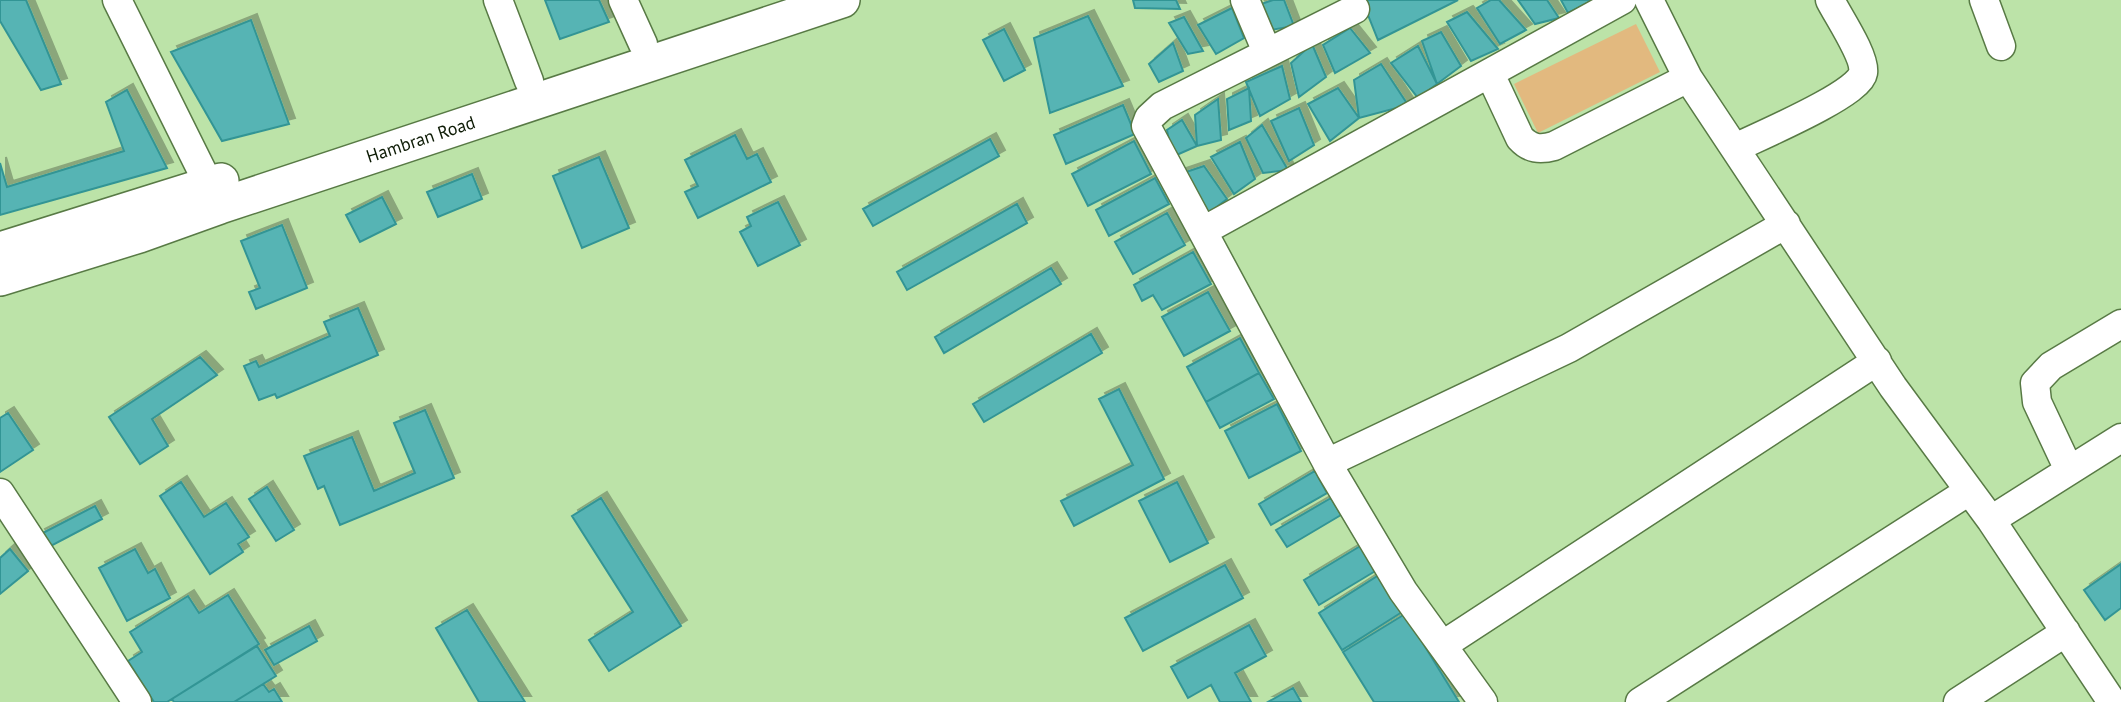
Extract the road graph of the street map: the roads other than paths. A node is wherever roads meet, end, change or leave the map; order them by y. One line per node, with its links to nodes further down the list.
1 (117, 0): 19 (street)
2 (498, 0): 17 (street)
3 (623, 0): 12 (street)
4 (772, 0): 12 (main road, Hambran Road)
5 (842, 0): 23 (main road, Hambran Road)
6 (1245, 0): 14 (street)
7 (1622, 0): 15 (street)
8 (1649, 0): 16 (street)
9 (1830, 0): 18 (street)
10 (1984, 0): 13 (street)
11 (1355, 9): 14 (street)
12 (643, 44): 17 (main road, Hambran Road)
13 (2001, 46)
14 (1267, 52): 21 (street)
15 (1490, 74): 16 (street); 21 (street)
16 (1688, 78): 18 (street)
17 (529, 81): 19 (main road, Hambran Road)
18 (1735, 148): 20 (street)
19 (209, 185): 22 (main road, Hambran Road)
20 (1786, 224): 25 (street); 27 (street)
21 (1203, 231): 27 (street)
22 (0, 250)
23 (0, 278)
24 (2121, 324): 28 (street)
25 (1877, 361): 29 (street); 33 (street)
26 (2121, 438): 28 (street)
27 (1327, 463): 33 (street)
28 (2069, 470): 31 (street)
29 (1969, 491): 31 (street); 36 (street)
30 (0, 493): 34 (street)
31 (1991, 520): 32 (street)
32 (2066, 632): 37 (street); 38 (street)
33 (1443, 645): 35 (street)
34 (137, 702)
35 (1483, 702)
36 (1640, 702)
37 (1958, 702)
38 (2112, 702)

